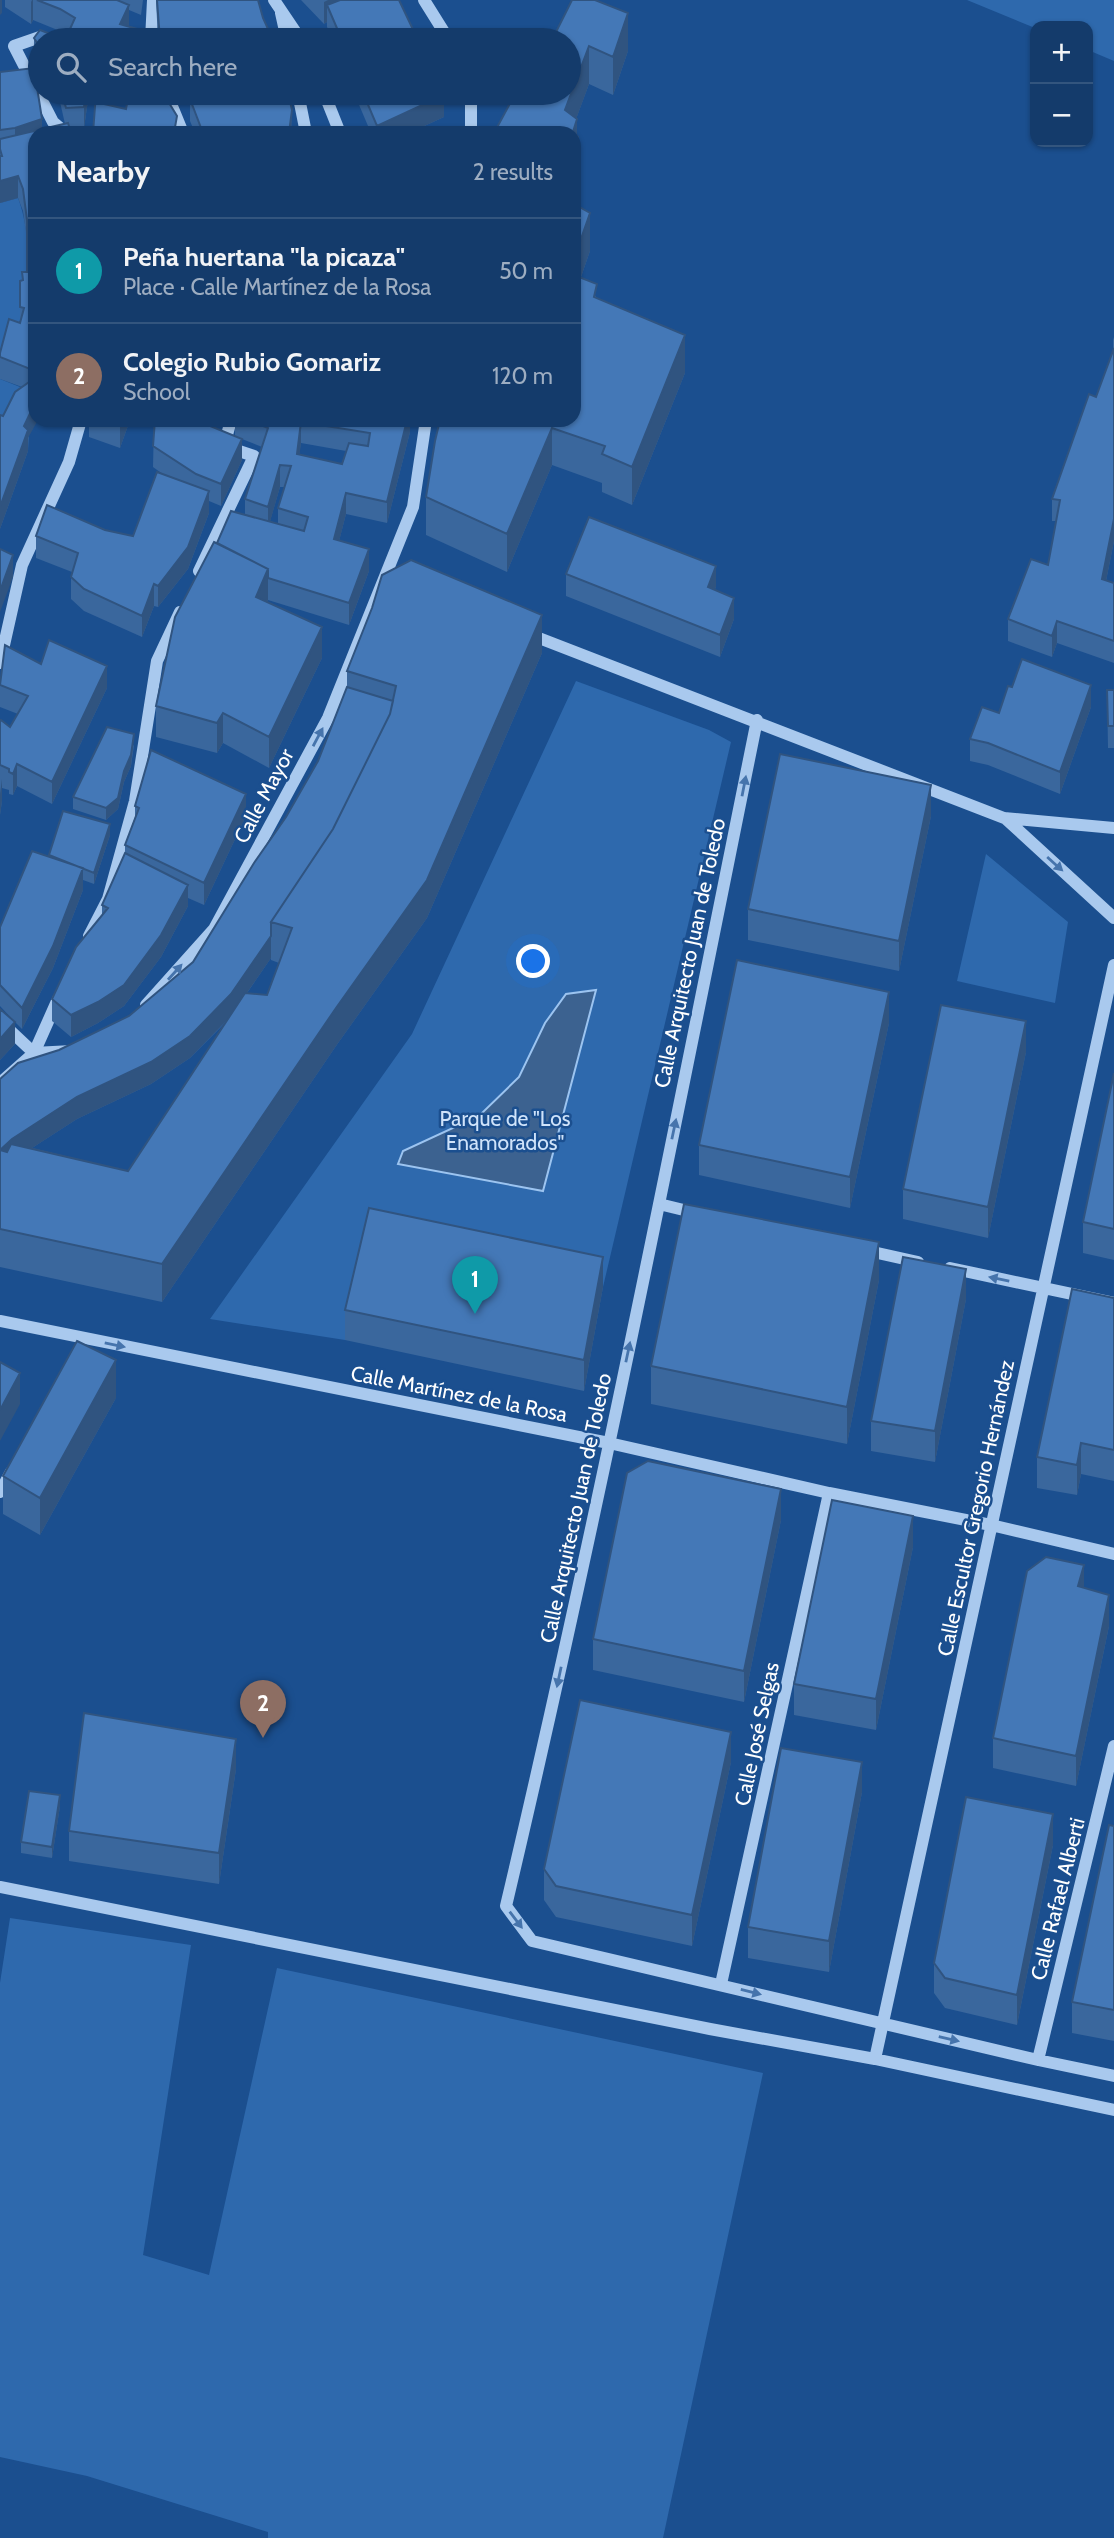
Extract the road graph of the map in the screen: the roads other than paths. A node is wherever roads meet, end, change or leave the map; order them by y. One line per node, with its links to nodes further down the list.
1 (153, 0): 4 (street)
2 (424, 0): 7 (street)
3 (277, 2): 5 (street); 6 (street)
4 (152, 28)
5 (284, 28)
6 (293, 28)
7 (442, 28)
8 (28, 41): 9 (street)
9 (28, 73)
10 (44, 105): 15 (street)
11 (171, 105): 16 (street)
12 (300, 105): 17 (street)
13 (329, 105): 18 (street)
14 (471, 105): 19 (street)
15 (57, 126)
16 (180, 126)
17 (305, 126)
18 (337, 126)
19 (471, 126)
20 (79, 427): 26 (street)
21 (229, 427): 31 (street)
22 (425, 427): 23 (street, Calle Mayor)
23 (385, 578): 24 (street); 34 (street, Calle Mayor, one-way to 23)
24 (398, 583)
25 (514, 628): 27 (street)
26 (0, 663)
27 (757, 720): 28 (street); 39 (street, Calle Arquitecto Juan de Toledo, one-way to 27)
28 (1004, 818): 29 (street); 30 (street, one-way to 30)
29 (1114, 828)
30 (1114, 918)
31 (86, 943)
32 (1114, 965): 42 (street, Calle Escultor Gregorio Hernández)
33 (63, 988): 37 (street)
34 (136, 1016)
35 (0, 1021): 37 (street)
36 (88, 1043): 37 (street)
37 (34, 1053): 38 (street)
38 (0, 1083)
39 (659, 1204): 40 (street); 45 (street, Calle Arquitecto Juan de Toledo, one-way to 39)
40 (711, 1216)
41 (855, 1248): 42 (street, one-way to 41)
42 (1043, 1288): 43 (street); 49 (street, Calle Escultor Gregorio Hernández)
43 (1114, 1303)
44 (0, 1321): 45 (street, Calle Martínez de la Rosa, one-way to 45)
45 (609, 1443): 48 (street, Calle Martínez de la Rosa); 53 (street, Calle Arquitecto Juan de Toledo, one-way to 53)
46 (19, 1457): 47 (street)
47 (0, 1492)
48 (830, 1493): 49 (street, Calle Martínez de la Rosa); 53 (street, Calle José Selgas)
49 (991, 1525): 50 (street, Calle Martínez de la Rosa); 54 (street, Calle Escultor Gregorio Hernández)
50 (1114, 1554)
51 (1114, 1746): 56 (street, Calle Rafael Alberti)
52 (0, 1887): 55 (street)
53 (720, 1984): 54 (street, Calle Arquitecto Juan de Toledo, one-way to 54)
54 (883, 2024): 55 (street, Calle Escultor Gregorio Hernández); 56 (street, Calle Arquitecto Juan de Toledo, one-way to 56)
55 (875, 2059): 58 (street)
56 (1038, 2060): 57 (street, Calle Arquitecto Juan de Toledo)
57 (1114, 2076)
58 (1114, 2110)

